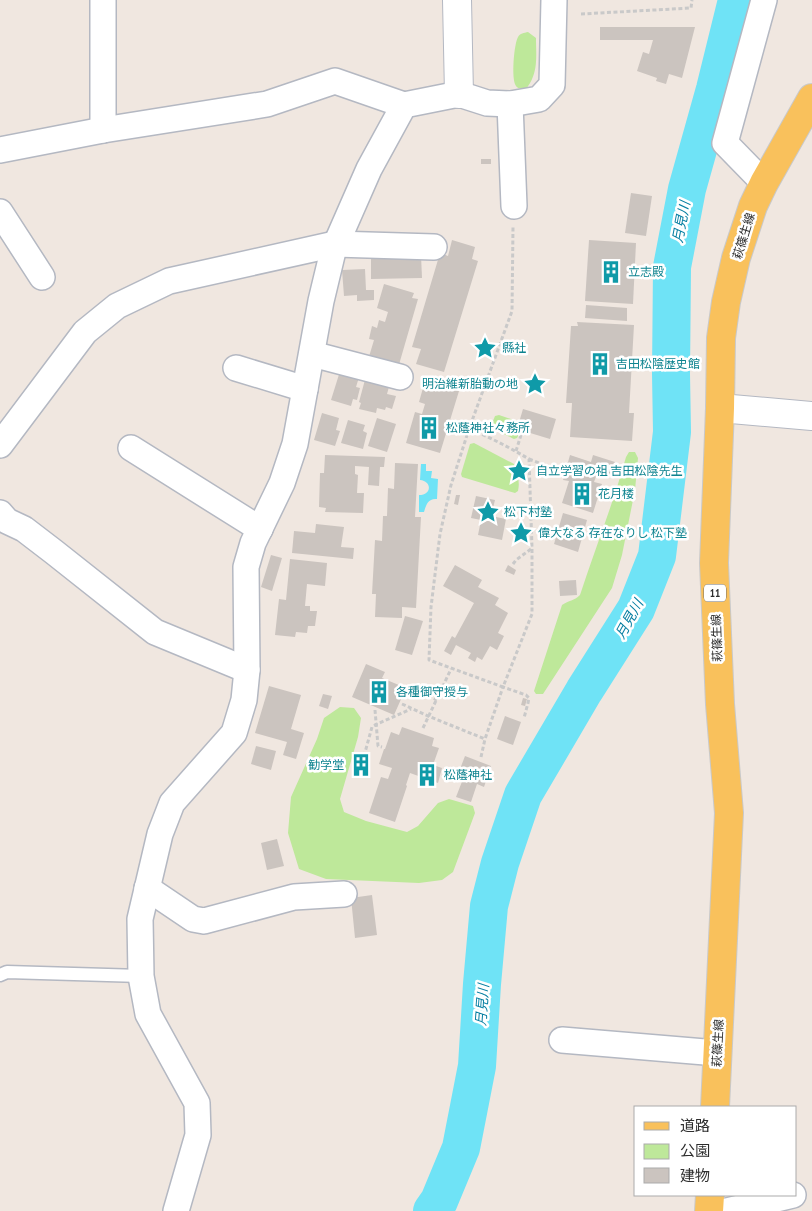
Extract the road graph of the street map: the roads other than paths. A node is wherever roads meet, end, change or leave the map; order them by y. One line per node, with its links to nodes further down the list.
1 (103, 0): 9 (street)
2 (457, 0): 5 (street)
3 (554, 0): 7 (street)
4 (764, 0): 11 (street)
5 (459, 94): 7 (street); 8 (street)
6 (812, 98): 11 (main road, 萩篠生線 / 11)
7 (510, 104): 12 (street)
8 (404, 105): 9 (street); 14 (street)
9 (102, 130): 10 (street)
10 (0, 150)
11 (764, 184): 21 (main road, 萩篠生線 / 11)
12 (514, 206)
13 (0, 212): 16 (street)
14 (335, 244): 15 (street); 17 (street); 23 (street)
15 (434, 247)
16 (42, 277)
17 (312, 354): 19 (street); 20 (street)
18 (236, 368): 20 (street)
19 (400, 377)
20 (305, 389): 26 (street)
21 (720, 408): 22 (street); 33 (main road, 萩篠生線 / 11)
22 (812, 416)
23 (0, 445)
24 (131, 448): 26 (street)
25 (0, 514): 27 (street)
26 (260, 528): 27 (street)
27 (247, 670): 28 (street)
28 (147, 888): 29 (street); 31 (street)
29 (344, 894)
30 (0, 975): 31 (lane)
31 (141, 976): 39 (street)
32 (562, 1040): 33 (street)
33 (718, 1053): 34 (main road, 萩篠生線 / 11)
34 (715, 1106)
35 (812, 1191): 36 (street)
36 (797, 1194)
37 (710, 1196): 40 (main road)
38 (786, 1196): 41 (street)
39 (176, 1211)
40 (709, 1211)
41 (726, 1211)

